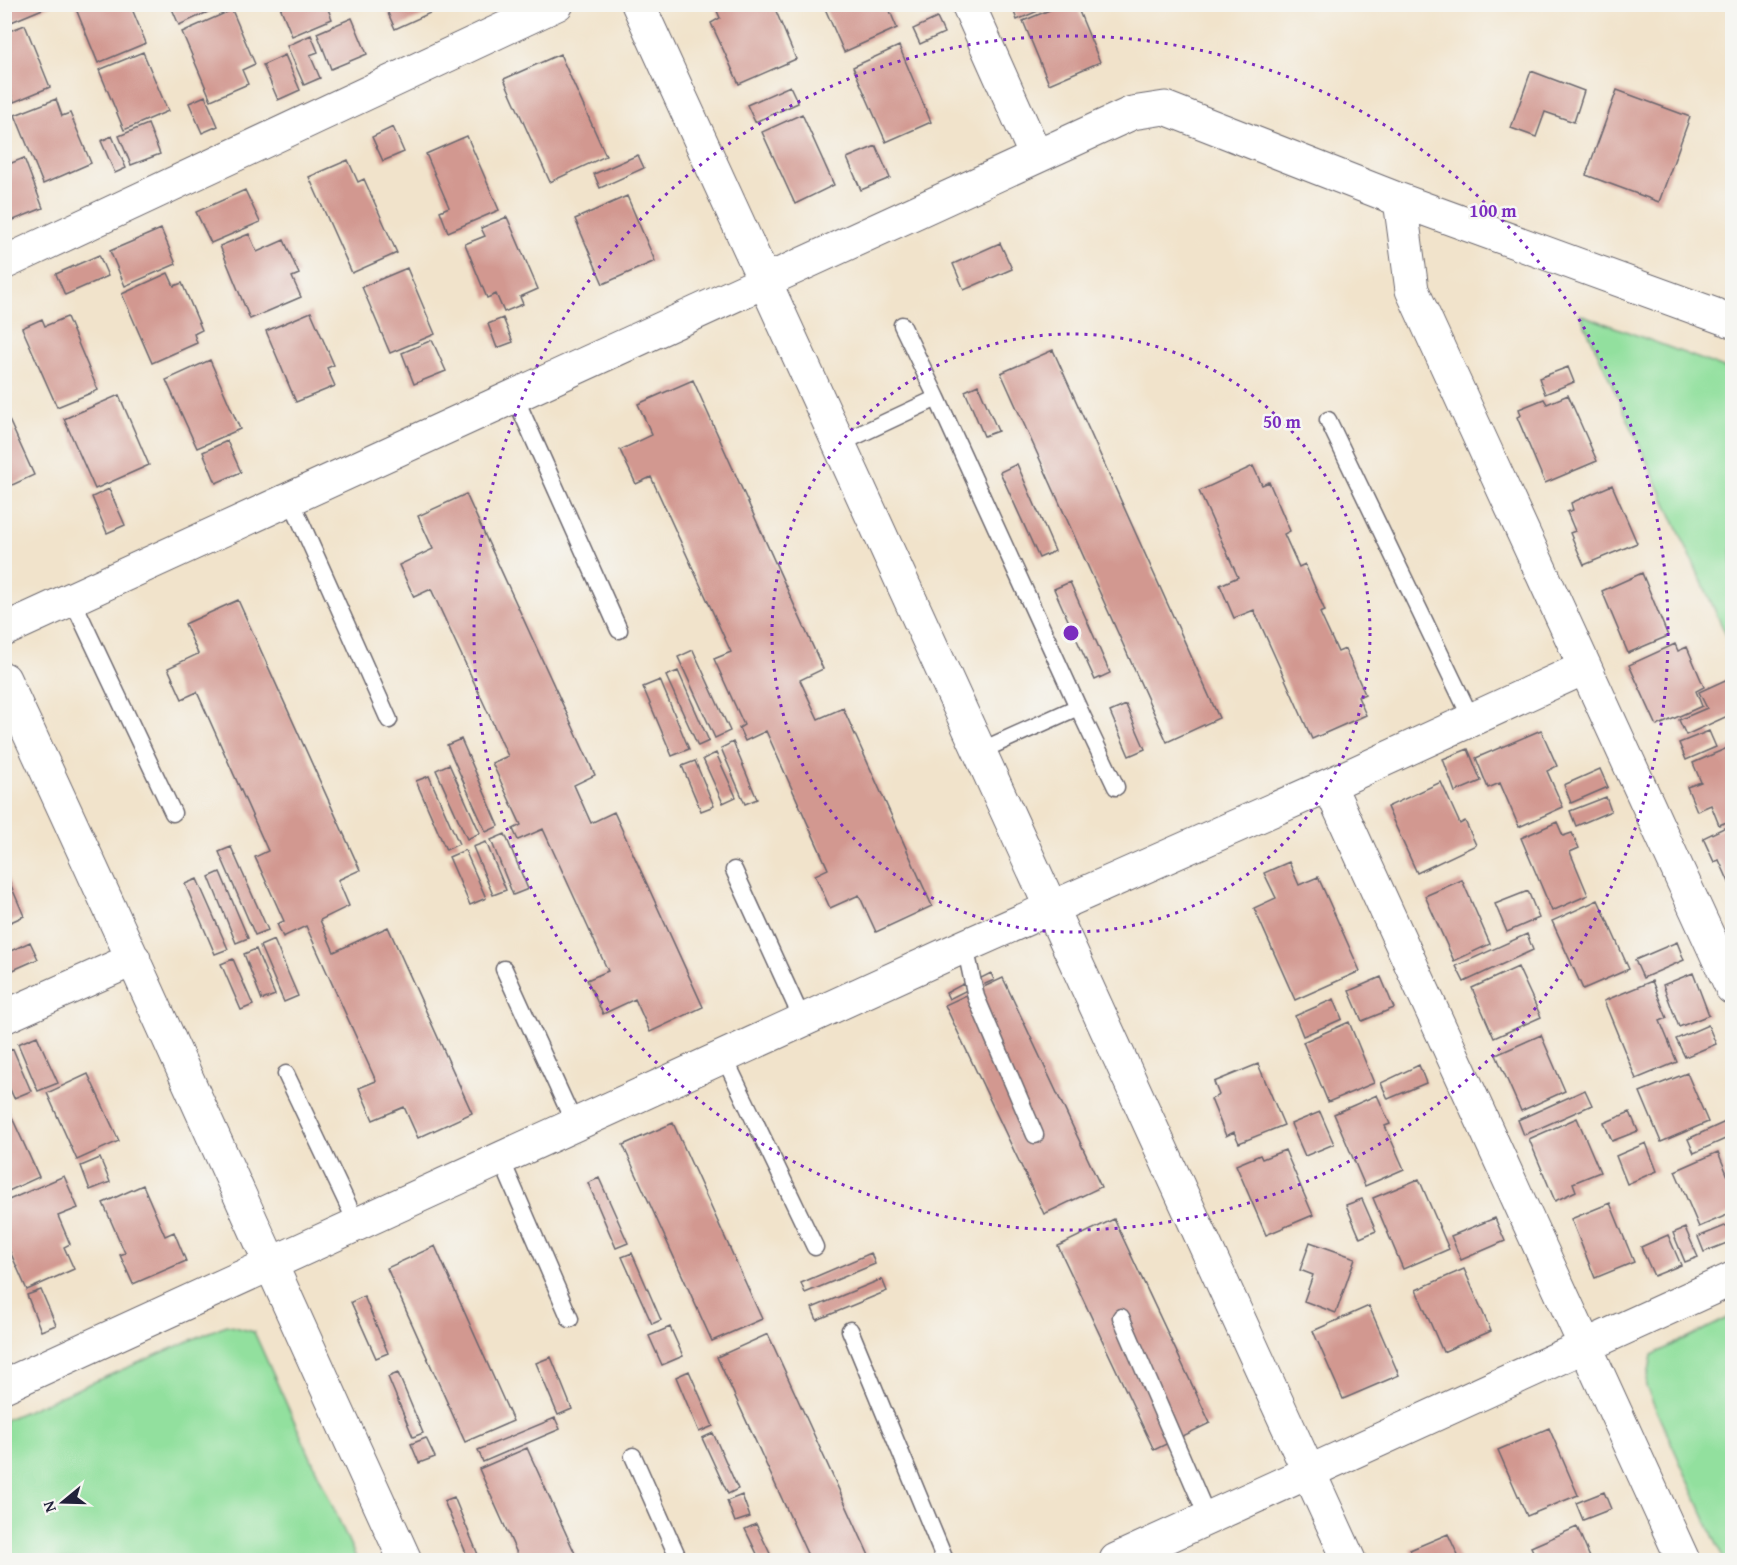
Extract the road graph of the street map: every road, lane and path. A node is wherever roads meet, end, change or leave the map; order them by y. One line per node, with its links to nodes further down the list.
1 (557, 4): 6 (street)
2 (638, 4): 7 (street)
3 (968, 4): 4 (street)
4 (1036, 156): 5 (street); 7 (street)
5 (1400, 200): 8 (street); 18 (street)
6 (4, 263)
7 (764, 281): 10 (street); 13 (street)
8 (1732, 321)
9 (902, 325): 11 (lane)
10 (514, 395): 14 (street); 17 (lane)
11 (937, 398): 13 (lane); 20 (lane)
12 (1328, 420): 22 (lane)
13 (839, 444): 23 (street)
14 (290, 498): 15 (street); 21 (lane)
15 (72, 598): 16 (street); 26 (lane)
16 (4, 630)
17 (619, 630)
18 (1584, 668): 22 (street); 32 (street)
19 (4, 679): 30 (street)
20 (1078, 707): 23 (lane); 25 (lane)
21 (389, 720)
22 (1472, 720): 24 (street)
23 (978, 752): 28 (street)
24 (1329, 785): 28 (street); 47 (street)
25 (1116, 787)
26 (173, 813)
27 (734, 870): 34 (lane)
28 (1049, 909): 29 (street); 50 (street)
29 (965, 946): 34 (street); 38 (lane)
30 (134, 959): 33 (street); 42 (street)
31 (504, 969): 37 (lane)
32 (1732, 988)
33 (4, 1017)
34 (803, 1021): 35 (street)
35 (724, 1057): 37 (street); 41 (lane)
36 (286, 1074): 40 (lane)
37 (575, 1125): 39 (street)
38 (1035, 1135)
39 (501, 1159): 40 (street); 45 (lane)
40 (358, 1226): 42 (street)
41 (815, 1246)
42 (270, 1266): 48 (street); 52 (street)
43 (1732, 1279): 47 (street)
44 (1121, 1317): 51 (lane)
45 (570, 1319)
46 (850, 1330): 54 (lane)
47 (1586, 1346): 50 (street); 57 (street)
48 (4, 1386)
49 (633, 1456): 53 (lane)
50 (1309, 1473): 51 (street); 56 (street)
51 (1208, 1518): 55 (street)
52 (405, 1560)
53 (680, 1560)
54 (945, 1560)
55 (1116, 1560)
56 (1349, 1560)
57 (1683, 1560)

